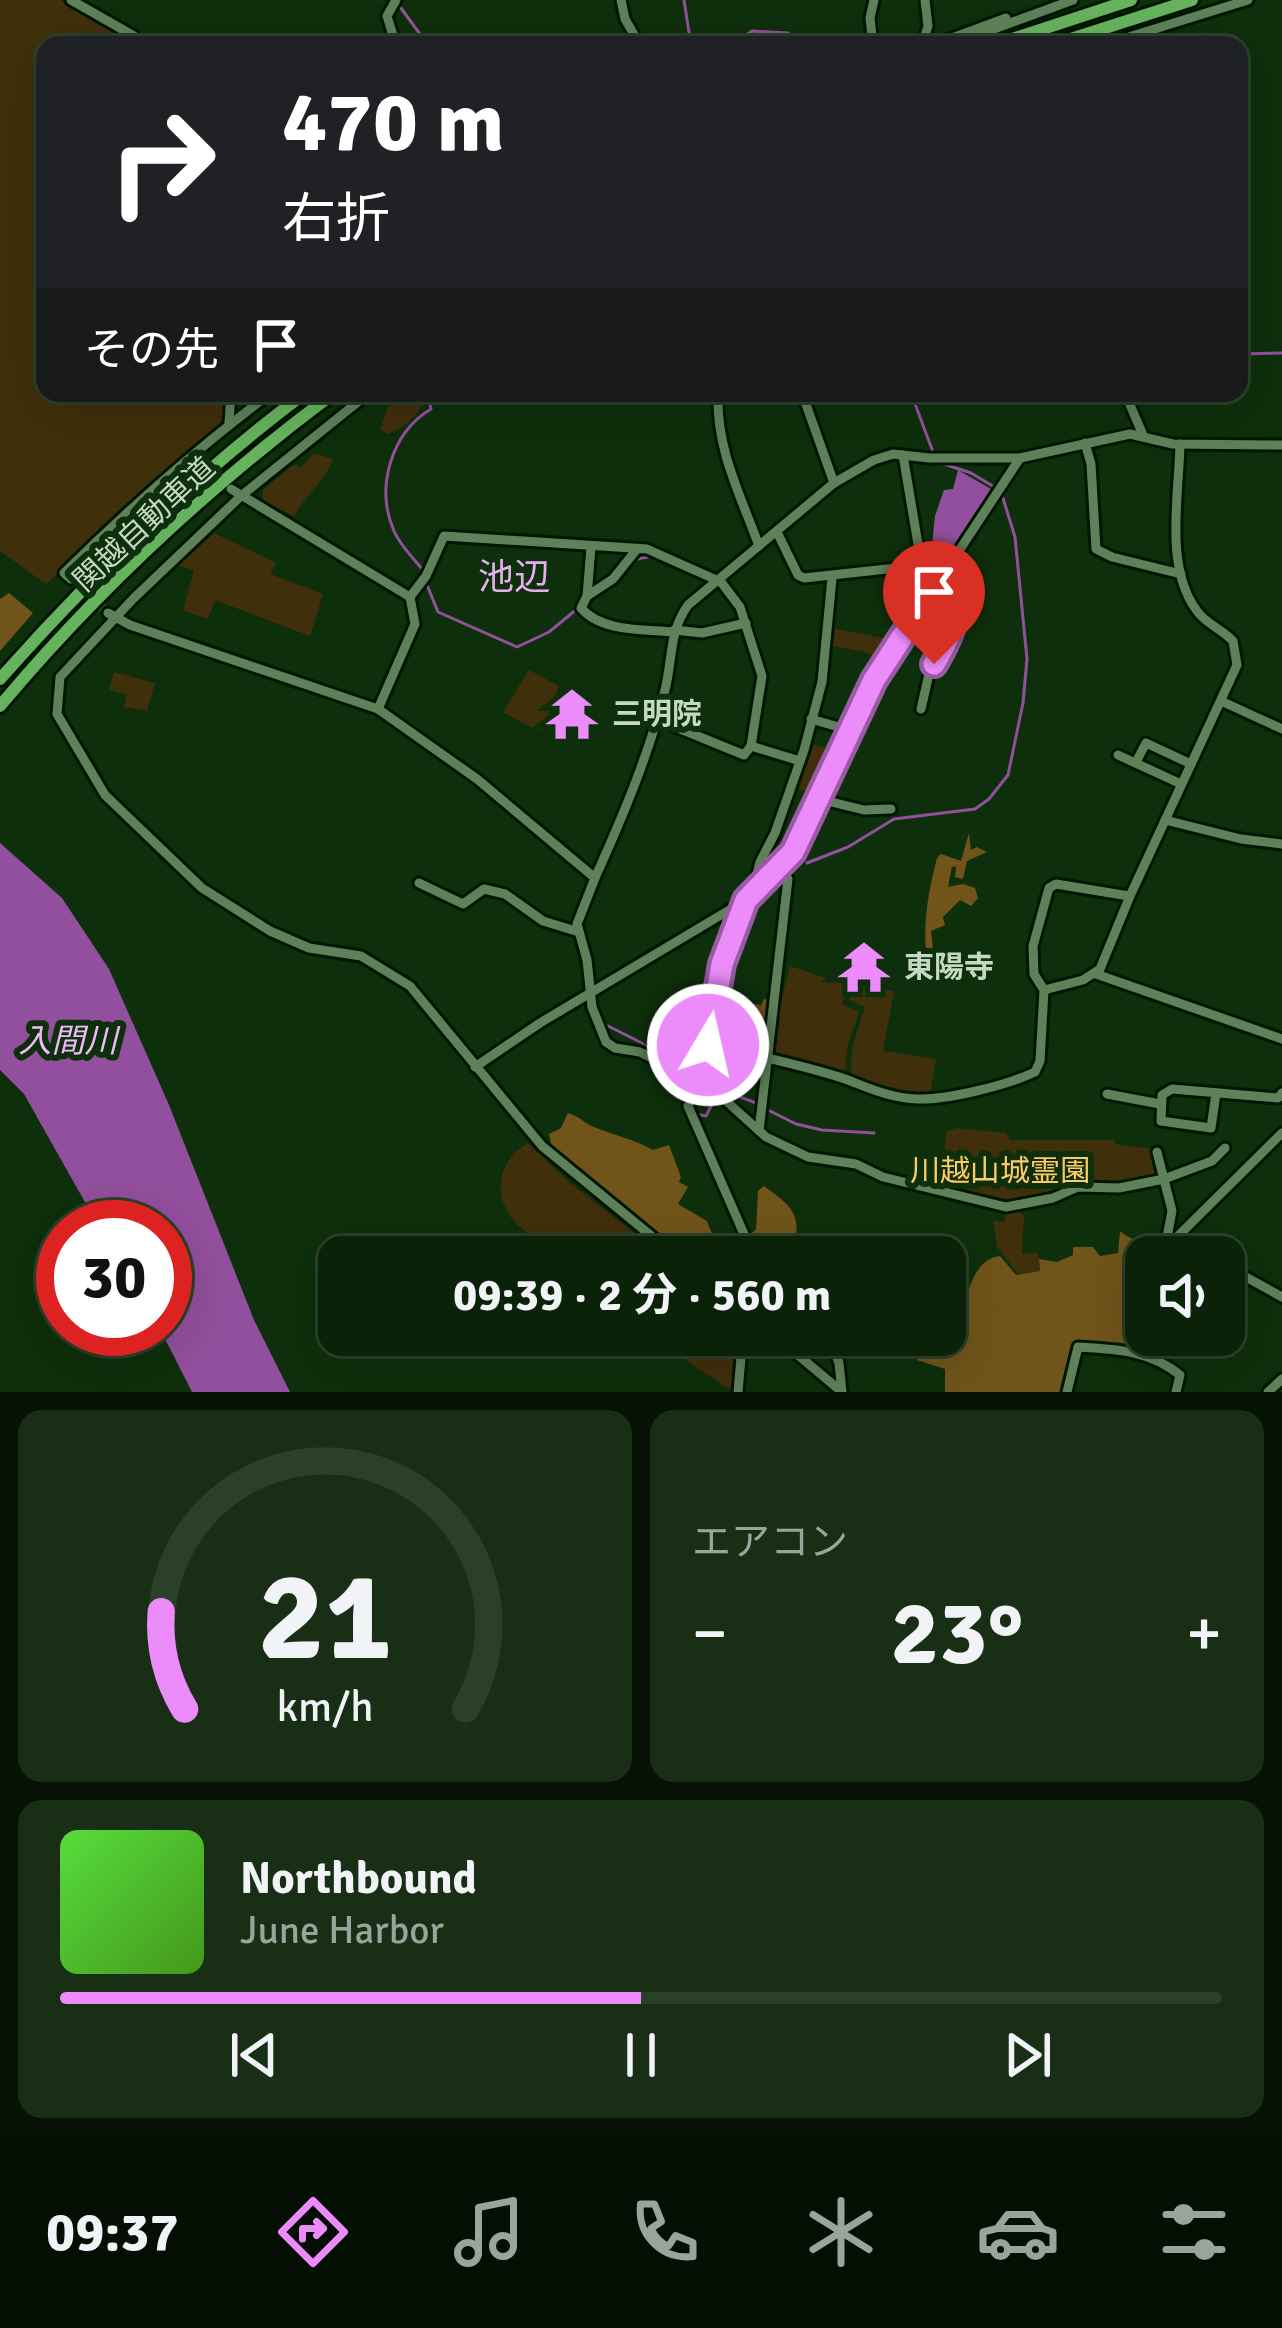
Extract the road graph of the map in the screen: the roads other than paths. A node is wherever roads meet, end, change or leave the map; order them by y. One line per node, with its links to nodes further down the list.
1 (70, 0): 11 (street)
2 (396, 0): 12 (street)
3 (621, 0): 13 (street)
4 (874, 0): 14 (street)
5 (925, 0): 15 (street)
6 (1073, 0): 10 (street)
7 (1131, 0): 18 (highway)
8 (1192, 0): 19 (highway)
9 (1248, 0): 20 (street)
10 (1051, 5): 16 (street); 17 (street)
11 (134, 36)
12 (393, 36)
13 (635, 36)
14 (872, 36)
15 (925, 36)
16 (955, 36)
17 (973, 36)
18 (1021, 36)
19 (1080, 36)
20 (1132, 36)
21 (231, 402): 29 (street)
22 (259, 402): 29 (street)
23 (294, 402): 53 (highway, 関越自動車道)
24 (323, 402): 55 (highway, 関越自動車道)
25 (357, 402): 37 (street)
26 (719, 402): 39 (street)
27 (805, 402): 36 (street)
28 (1129, 402): 30 (street)
29 (230, 423): 46 (street)
30 (1143, 435): 31 (street); 32 (street)
31 (1085, 443): 35 (street); 44 (street)
32 (1180, 444): 33 (street); 44 (street)
33 (1282, 445)
34 (903, 455): 35 (street); 36 (street); 42 (street)
35 (1020, 458): 43 (street)
36 (834, 483): 38 (street)
37 (236, 493): 49 (street); 50 (street)
38 (777, 532): 39 (street); 45 (street)
39 (759, 546): 47 (street)
40 (591, 547): 41 (street); 48 (street); 49 (street)
41 (637, 549): 47 (street); 48 (street)
42 (924, 557): 43 (street); 45 (street)
43 (943, 574): 57 (street); 61 (street)
44 (1181, 574): 54 (street)
45 (832, 578): 59 (street)
46 (71, 579)
47 (716, 579): 51 (street); 52 (street)
48 (587, 596): 52 (street)
49 (410, 597): 56 (street)
50 (111, 616): 56 (street); 85 (street)
51 (746, 623): 52 (street); 62 (street)
52 (673, 631): 58 (street)
53 (0, 679)
54 (1221, 700): 60 (street); 66 (street)
55 (0, 706)
56 (378, 709): 73 (street)
57 (921, 710)
58 (656, 719): 62 (street); 73 (street)
59 (811, 719): 61 (street); 64 (street)
60 (1282, 729)
61 (850, 730): 68 (street)
62 (752, 746): 64 (street)
63 (1118, 754): 65 (street)
64 (800, 761): 75 (street)
65 (1136, 762): 66 (street); 67 (street)
66 (1191, 764): 67 (street)
67 (1181, 784): 70 (street)
68 (819, 799): 69 (street); 72 (street)
69 (891, 809)
70 (1166, 820): 71 (street); 76 (street)
71 (1282, 844)
72 (781, 868): 75 (street); 84 (street)
73 (595, 878): 78 (street)
74 (419, 883): 78 (street)
75 (758, 891): 77 (street)
76 (1130, 896): 79 (street); 80 (street)
77 (746, 900): 81 (street); 83 (street)
78 (579, 932): 81 (street)
79 (1096, 974): 80 (street); 82 (street)
80 (1044, 990): 84 (street)
81 (593, 991): 85 (street); 86 (street)
82 (1282, 1039)
83 (709, 1048): 84 (street); 86 (street)
84 (768, 1059): 91 (street)
85 (475, 1067): 96 (street)
86 (700, 1083): 91 (street); 97 (street)
87 (1216, 1093): 88 (street); 90 (street); 90 (street)
88 (1282, 1093)
89 (1107, 1094): 90 (street)
90 (1160, 1104)
91 (759, 1131): 95 (street)
92 (1282, 1133): 99 (street)
93 (1225, 1148): 95 (street)
94 (1157, 1152): 95 (street)
95 (1164, 1179): 98 (street)
96 (651, 1236)
97 (745, 1236)
98 (1167, 1236)
99 (1178, 1236)
100 (1245, 1276): 101 (street)
101 (1282, 1297)
102 (742, 1356): 106 (street)
103 (799, 1356): 107 (street)
104 (836, 1356): 107 (street)
105 (1282, 1379): 110 (street)
106 (739, 1392)
107 (842, 1392)
108 (1067, 1392): 109 (street)
109 (1176, 1392)
110 (1268, 1392)

